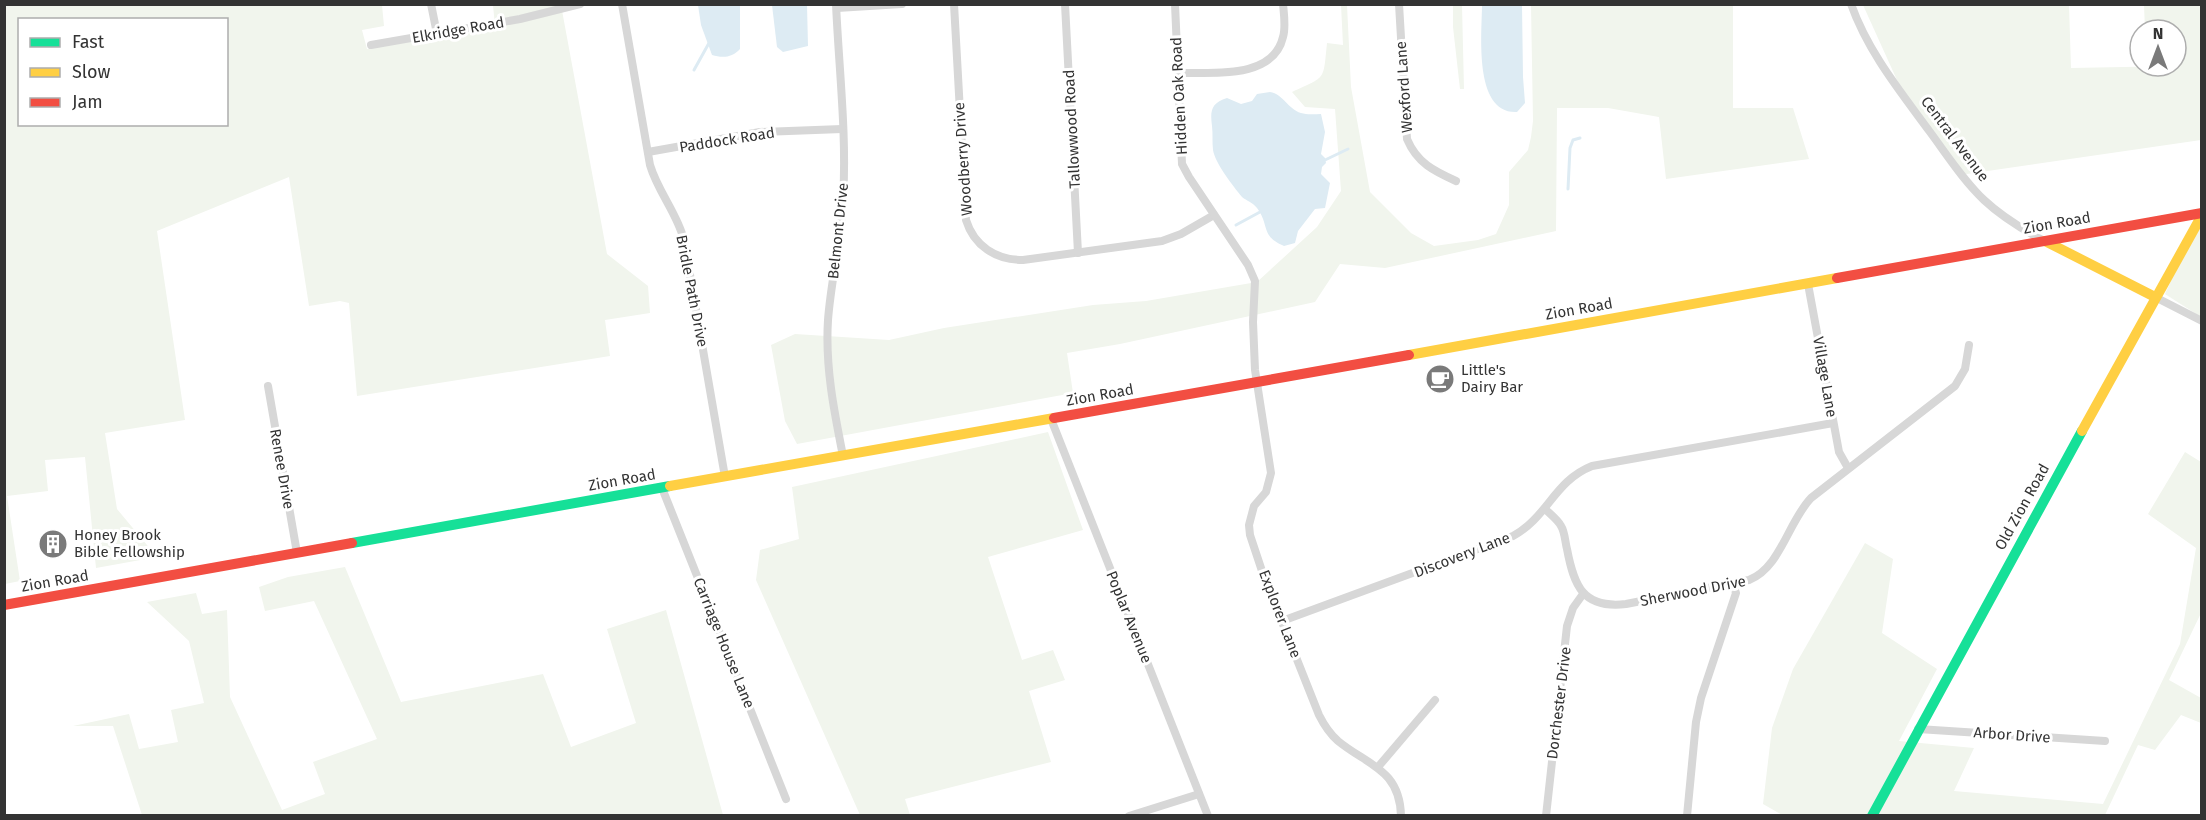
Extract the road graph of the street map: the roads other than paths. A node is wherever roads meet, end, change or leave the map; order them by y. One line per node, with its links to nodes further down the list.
1 (431, 4): 12 (street)
2 (580, 4): 12 (street, Elkridge Road)
3 (622, 4): 16 (street, Bridle Path Drive)
4 (902, 4): 11 (street)
5 (954, 4): 21 (street, Woodberry Drive)
6 (1065, 4): 21 (street, Tallowwood Road)
7 (1175, 4): 14 (street, Hidden Oak Road)
8 (1283, 4): 14 (street)
9 (1399, 4): 17 (street, Wexford Lane)
10 (1851, 4): 20 (street, Central Avenue)
11 (837, 6): 15 (street, Belmont Drive)
12 (437, 34): 13 (street, Elkridge Road)
13 (371, 45)
14 (1178, 73): 19 (street, Hidden Oak Road)
15 (842, 129): 16 (street, Paddock Road); 30 (street, Belmont Drive)
16 (648, 152): 32 (street, Bridle Path Drive)
17 (1456, 181)
18 (2202, 214): 20 (street, Zion Road); 23 (street, Old Zion Road)
19 (1214, 215): 21 (street, Woodberry Drive); 26 (street, Hidden Oak Road)
20 (2045, 241): 22 (street, Zion Road); 23 (street, Central Avenue)
21 (1078, 253)
22 (1808, 284): 26 (street, Zion Road); 29 (street, Village Lane)
23 (2155, 297): 24 (street, Central Avenue); 41 (street, Old Zion Road)
24 (2202, 321)
25 (1969, 345): 31 (street, Sherwood Drive)
26 (1257, 382): 28 (street, Zion Road); 39 (street, Explorer Lane)
27 (268, 386): 35 (street, Renee Drive)
28 (1051, 419): 30 (street, Zion Road); 44 (street, Poplar Avenue)
29 (1833, 423): 31 (street, Village Lane); 34 (street, Discovery Lane)
30 (843, 456): 32 (street, Zion Road)
31 (1848, 468): 36 (street, Sherwood Drive)
32 (725, 477): 33 (street, Zion Road)
33 (662, 488): 35 (street, Zion Road); 45 (street, Carriage House Lane)
34 (1545, 509): 37 (street); 39 (street, Discovery Lane)
35 (297, 553): 38 (street, Zion Road)
36 (1732, 584): 37 (street, Sherwood Drive); 50 (street)
37 (1583, 594): 49 (street, Dorchester Drive)
38 (4, 605)
39 (1282, 621): 43 (street, Explorer Lane)
40 (1435, 700): 43 (street)
41 (1918, 729): 42 (street, Arbor Drive); 51 (street, Old Zion Road)
42 (2105, 741)
43 (1378, 767): 48 (street, Explorer Lane)
44 (1199, 794): 46 (street); 47 (street, Poplar Avenue)
45 (786, 799)
46 (1129, 816)
47 (1208, 816)
48 (1401, 816)
49 (1546, 816)
50 (1687, 816)
51 (1872, 816)

